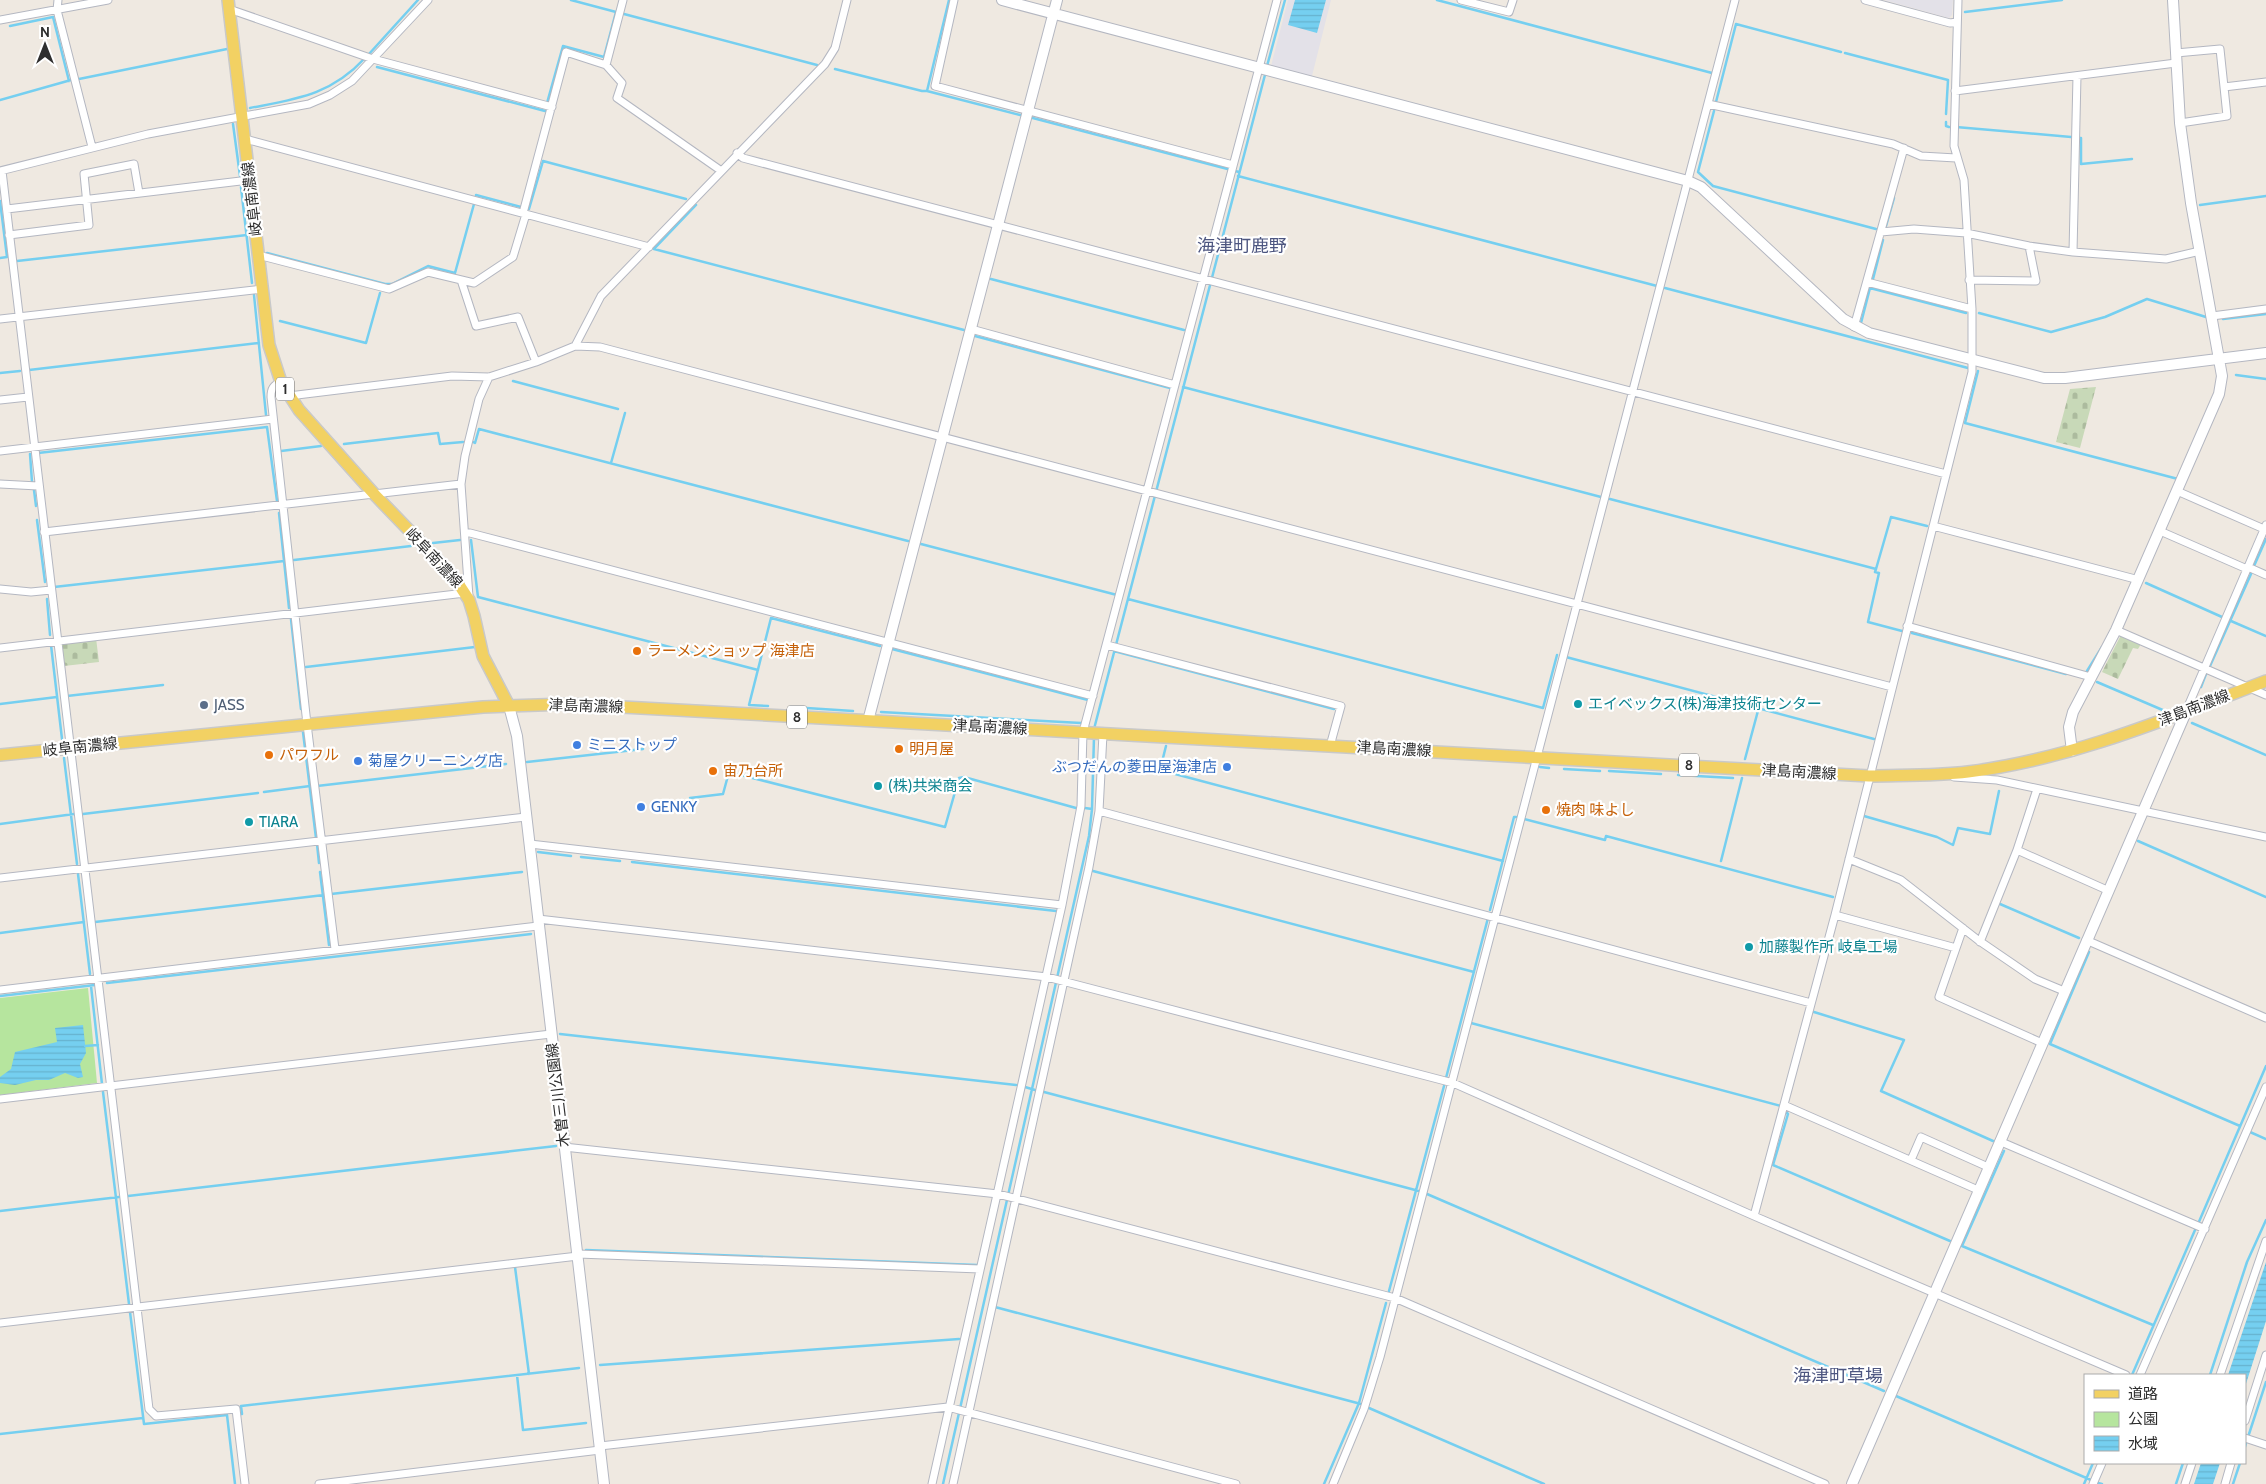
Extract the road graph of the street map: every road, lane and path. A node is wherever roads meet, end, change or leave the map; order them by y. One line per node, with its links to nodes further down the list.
1 (58, 0): 17 (street)
2 (108, 0): 17 (street)
3 (428, 0): 22 (street)
4 (624, 0): 23 (street)
5 (847, 0): 37 (street)
6 (954, 0): 31 (street)
7 (1002, 0): 18 (street)
8 (1058, 0): 18 (street)
9 (1277, 0): 24 (street)
10 (1462, 0): 11 (street)
11 (1513, 0)
12 (1735, 0): 29 (street)
13 (1865, 0): 20 (street)
14 (1958, 0): 20 (street)
15 (2174, 0): 21 (street)
16 (229, 4): 22 (street); 32 (main road, 岐阜南濃線 / 1)
17 (57, 10): 19 (street); 35 (street)
18 (1054, 14): 24 (street); 31 (street)
19 (0, 20)
20 (1958, 22): 28 (street)
21 (2176, 58): 25 (street); 27 (street); 33 (street)
22 (374, 59): 30 (street); 32 (street)
23 (606, 65): 30 (street); 40 (street)
24 (1263, 70): 39 (street); 43 (street)
25 (2077, 76): 28 (street); 55 (street)
26 (2266, 82): 27 (street)
27 (2224, 87): 33 (street)
28 (1955, 91): 38 (street)
29 (1708, 104): 36 (street); 43 (street)
30 (552, 107): 47 (street)
31 (1027, 114): 39 (street); 48 (street)
32 (242, 117): 34 (main road, 岐阜南濃線 / 1); 35 (street)
33 (2180, 123): 54 (street)
34 (245, 139): 42 (main road, 岐阜南濃線 / 1); 47 (street)
35 (92, 147): 41 (street)
36 (1904, 148): 38 (street); 49 (street)
37 (737, 153): 40 (street); 48 (street)
38 (1956, 158): 50 (street)
39 (1232, 168): 57 (street)
40 (720, 170): 53 (street)
41 (1, 171): 46 (street)
42 (249, 180): 44 (street); 56 (main road, 岐阜南濃線 / 1)
43 (1688, 181): 67 (street); 77 (street)
44 (139, 193): 45 (street); 45 (street)
45 (87, 199): 46 (street); 51 (street)
46 (6, 209): 51 (street)
47 (524, 214): 53 (street); 58 (street)
48 (998, 225): 57 (street); 68 (street)
49 (1881, 232): 50 (street); 60 (street)
50 (1966, 233): 52 (street); 59 (street)
51 (9, 235): 65 (street)
52 (2029, 246): 55 (street); 59 (street)
53 (649, 247): 69 (street)
54 (2200, 251): 55 (street); 64 (street)
55 (2073, 252)
56 (258, 255): 58 (street); 61 (main road, 岐阜南濃線 / 1)
57 (1205, 279): 76 (street); 77 (street)
58 (461, 280): 73 (street)
59 (1969, 280): 62 (street)
60 (1867, 282): 62 (street); 67 (street)
61 (262, 289): 65 (street); 75 (main road, 岐阜南濃線 / 1)
62 (1972, 309): 72 (street)
63 (2266, 309): 64 (street)
64 (2212, 316): 71 (street)
65 (18, 317): 66 (street); 79 (street)
66 (0, 319)
67 (1854, 327): 72 (street)
68 (970, 329): 76 (street); 82 (street)
69 (575, 346): 73 (street); 82 (street)
70 (2266, 353): 71 (street)
71 (2220, 359): 72 (street); 90 (street)
72 (1973, 360): 85 (street)
73 (536, 362): 74 (street)
74 (489, 377): 78 (street); 87 (street)
75 (281, 382): 78 (main road, 岐阜南濃線 / 1); 81 (street)
76 (1175, 385): 89 (street)
77 (1633, 392): 85 (street); 104 (street)
78 (290, 396): 91 (main road, 岐阜南濃線 / 1)
79 (28, 397): 80 (street); 83 (street)
80 (0, 400)
81 (273, 419): 83 (street); 92 (street)
82 (942, 437): 89 (street); 109 (street)
83 (34, 448): 84 (street); 88 (street)
84 (0, 451)
85 (1946, 474): 93 (street)
86 (0, 484): 88 (street)
87 (461, 484): 91 (street); 97 (street)
88 (38, 486): 96 (street)
89 (1149, 491): 104 (street); 110 (street)
90 (2177, 491): 94 (street); 95 (street)
91 (375, 495): 92 (street); 103 (main road, 岐阜南濃線 / 1)
92 (284, 506): 96 (street); 105 (street)
93 (1933, 526): 100 (street); 106 (street)
94 (2265, 527): 98 (street)
95 (2160, 531): 98 (street); 100 (street)
96 (44, 532): 102 (street)
97 (465, 533): 103 (street); 109 (street)
98 (2248, 568): 99 (street); 112 (street)
99 (2266, 575)
100 (2139, 580): 107 (street)
101 (0, 589): 102 (street)
102 (51, 590): 108 (street)
103 (467, 596): 105 (street); 119 (main road, 岐阜南濃線 / 1)
104 (1577, 604): 115 (street); 129 (street)
105 (295, 613): 108 (street); 122 (street)
106 (1907, 626): 113 (street); 115 (street)
107 (2116, 630): 112 (street); 113 (street)
108 (57, 641): 111 (street); 126 (street)
109 (888, 642): 118 (street); 121 (street)
110 (1108, 645): 118 (street); 125 (street)
111 (0, 648)
112 (2204, 668): 116 (street); 120 (street)
113 (2092, 677): 127 (street)
114 (2266, 681): 116 (main road, 津島南濃線 / 8)
115 (1892, 687): 131 (street)
116 (2248, 687): 117 (street); 120 (main road, 津島南濃線 / 8)
117 (2266, 695)
118 (1093, 696): 123 (street)
119 (509, 706): 121 (main road, 津島南濃線 / 8); 122 (main road, 岐阜南濃線); 135 (street, 木曽三川公園線)
120 (2186, 712): 127 (main road, 津島南濃線 / 8); 134 (street)
121 (868, 721): 123 (main road, 津島南濃線 / 8)
122 (306, 724): 126 (main road, 岐阜南濃線); 137 (street)
123 (1084, 732): 124 (main road, 津島南濃線 / 8); 144 (street)
124 (1101, 734): 125 (main road, 津島南濃線 / 8); 133 (street)
125 (1330, 746): 129 (main road, 津島南濃線 / 8)
126 (70, 748): 128 (main road, 岐阜南濃線); 141 (street)
127 (2072, 751): 130 (main road, 津島南濃線 / 8)
128 (0, 755)
129 (1538, 757): 131 (main road, 津島南濃線 / 8); 146 (street)
130 (1932, 775): 131 (main road, 津島南濃線 / 8); 132 (street)
131 (1870, 776): 140 (street)
132 (2037, 790): 134 (street); 139 (street)
133 (1099, 811): 146 (street); 155 (street)
134 (2142, 811): 136 (street); 143 (street)
135 (526, 817): 137 (street); 138 (street, 木曽三川公園線)
136 (2266, 837)
137 (320, 841): 141 (street); 152 (street)
138 (530, 844): 144 (street); 147 (street, 木曽三川公園線)
139 (2017, 850): 143 (street); 150 (street)
140 (1849, 859): 145 (street); 148 (street)
141 (84, 868): 142 (street); 153 (street)
142 (0, 878)
143 (2107, 890): 149 (street)
144 (1062, 905): 154 (street)
145 (1835, 914): 151 (street); 158 (street)
146 (1495, 917): 158 (street); 162 (street)
147 (538, 922): 152 (street); 154 (street); 160 (street, 木曽三川公園線)
148 (1962, 928): 150 (street); 151 (street)
149 (2086, 940): 157 (street); 159 (street)
150 (1980, 942): 157 (street)
151 (1956, 948): 161 (street)
152 (335, 949): 153 (street)
153 (99, 978): 156 (street); 163 (street)
154 (1048, 978): 155 (street); 172 (street)
155 (1062, 981): 162 (street); 173 (street)
156 (0, 990)
157 (2064, 991): 161 (street)
158 (1812, 1003): 166 (street)
159 (2266, 1018)
160 (550, 1034): 163 (street); 168 (street, 木曽三川公園線)
161 (2042, 1043): 167 (street)
162 (1453, 1083): 174 (street); 180 (street)
163 (111, 1085): 165 (street); 181 (street)
164 (2266, 1087): 175 (street)
165 (0, 1099)
166 (1784, 1106): 169 (street); 174 (street)
167 (1999, 1141): 170 (street); 175 (street)
168 (564, 1147): 172 (street); 177 (street, 木曽三川公園線)
169 (1910, 1160): 170 (street); 171 (street)
170 (1988, 1167): 171 (street)
171 (1978, 1190): 179 (street)
172 (999, 1195): 173 (street); 178 (street)
173 (1014, 1198): 180 (street); 188 (street)
174 (1754, 1216): 179 (street)
175 (2205, 1229): 185 (street)
176 (2266, 1241): 186 (street)
177 (578, 1255): 178 (street); 181 (street); 192 (street, 木曽三川公園線)
178 (980, 1269): 187 (street)
179 (1934, 1292): 184 (street); 204 (street)
180 (1395, 1298): 202 (street); 203 (street)
181 (136, 1306): 182 (street); 196 (street)
182 (0, 1323)
183 (2266, 1355): 189 (street)
184 (2124, 1374)
185 (2140, 1374)
186 (2220, 1374)
187 (950, 1408): 188 (street); 192 (street); 199 (street)
188 (966, 1412): 200 (street); 201 (street)
189 (2246, 1418)
190 (2246, 1438): 191 (street)
191 (2266, 1445)
192 (600, 1448): 197 (street); 198 (street, 木曽三川公園線)
193 (2102, 1464): 205 (street)
194 (2192, 1464): 206 (street)
195 (2231, 1464): 207 (street)
196 (245, 1484)
197 (319, 1484)
198 (604, 1484)
199 (932, 1484)
200 (953, 1484)
201 (1236, 1484)
202 (1333, 1484)
203 (1825, 1484)
204 (1852, 1484)
205 (2093, 1484)
206 (2185, 1484)
207 (2224, 1484)

